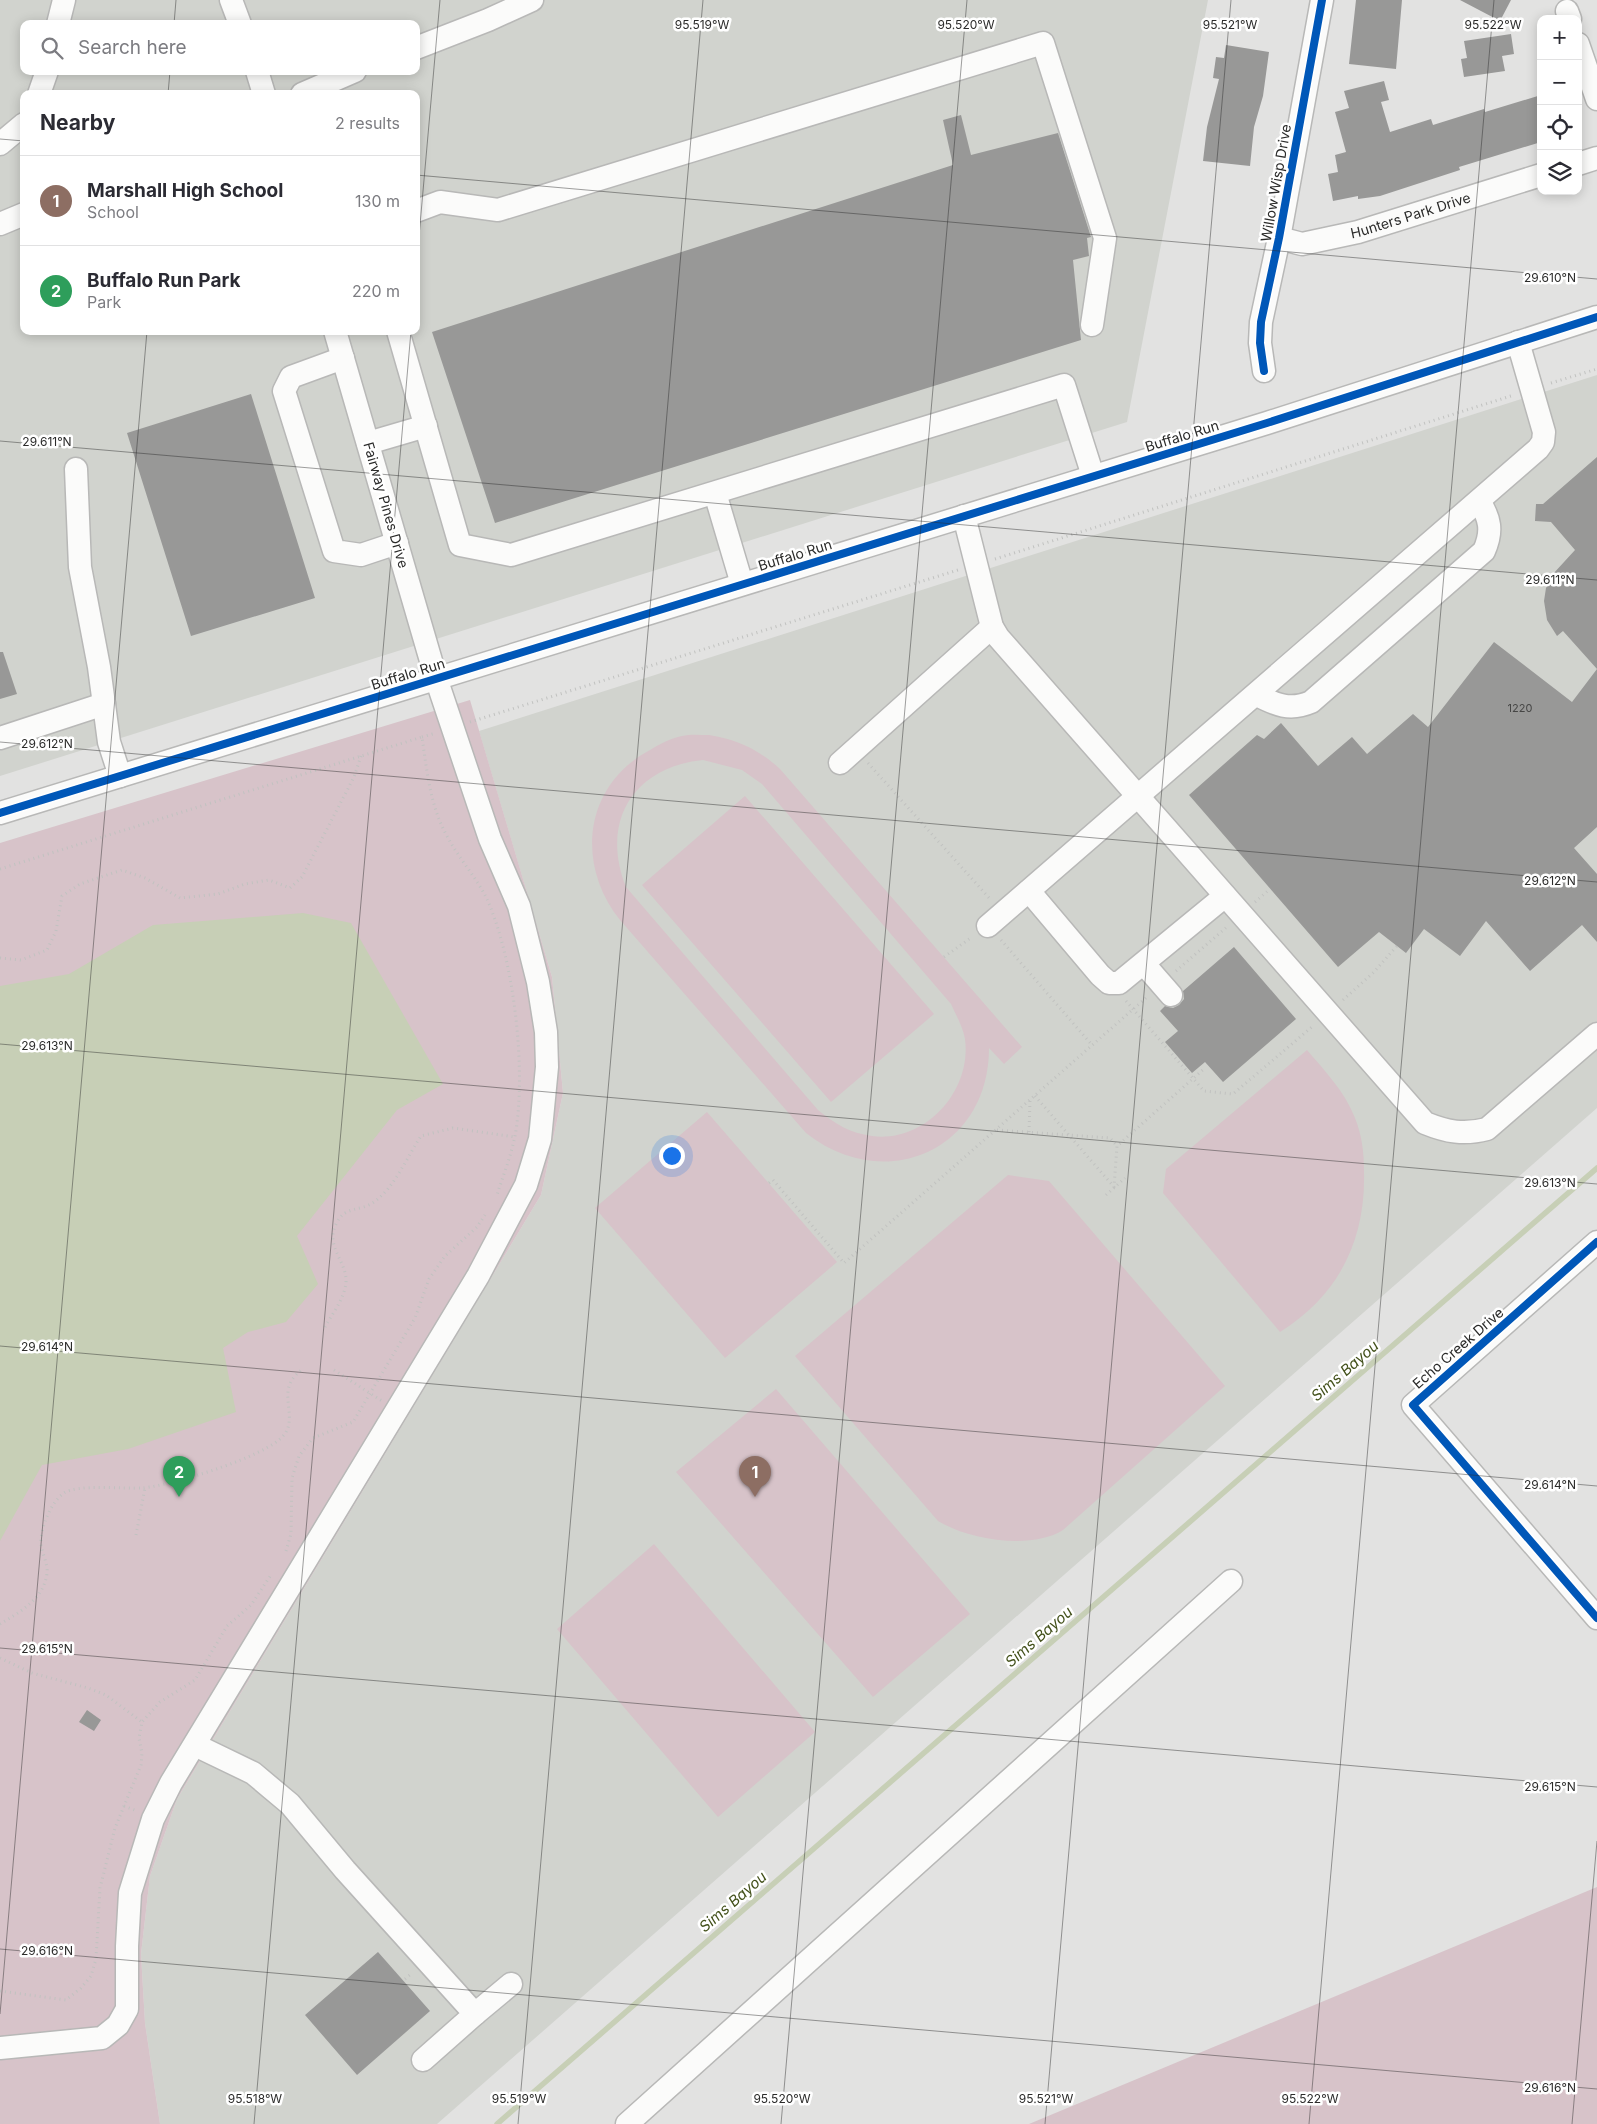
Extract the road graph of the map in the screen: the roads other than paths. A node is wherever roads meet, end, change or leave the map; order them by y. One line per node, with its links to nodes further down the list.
1 (64, 0): 5 (street)
2 (231, 0): 6 (street)
3 (532, 0): 7 (street)
4 (1322, 0): 24 (street, Willow Wisp Drive)
5 (59, 20)
6 (238, 20)
7 (420, 46)
8 (1582, 56): 15 (street)
9 (46, 75): 12 (street)
10 (257, 75): 13 (street)
11 (346, 75): 14 (street)
12 (40, 90)
13 (263, 90)
14 (311, 90)
15 (1597, 99)
16 (20, 127): 17 (street)
17 (0, 144)
18 (1597, 158): 19 (street)
19 (1582, 163)
20 (1537, 176): 24 (street, Hunters Park Drive)
21 (420, 209): 26 (street)
22 (20, 216): 23 (street)
23 (0, 224)
24 (1279, 238): 31 (street, Willow Wisp Drive)
25 (1597, 317): 29 (street, Buffalo Run)
26 (1092, 325)
27 (336, 335): 30 (street, Fairway Pines Drive)
28 (399, 335): 32 (street)
29 (1518, 342): 35 (street, Buffalo Run); 37 (street)
30 (343, 358): 33 (street, Fairway Pines Drive); 39 (street)
31 (1264, 371)
32 (426, 426): 33 (street); 36 (street)
33 (368, 443): 39 (street, Fairway Pines Drive)
34 (76, 469): 44 (street)
35 (1093, 476): 36 (street); 38 (street, Buffalo Run)
36 (715, 493): 40 (street)
37 (1479, 501): 43 (street); 43 (street)
38 (964, 516): 40 (street, Buffalo Run); 41 (street)
39 (397, 543): 42 (street, Fairway Pines Drive)
40 (742, 584): 42 (street, Buffalo Run)
41 (992, 627): 46 (street); 48 (street)
42 (436, 678): 47 (street, Buffalo Run); 59 (street, Fairway Pines Drive)
43 (1257, 694): 48 (street)
44 (104, 704): 45 (street); 47 (street)
45 (0, 738)
46 (848, 756)
47 (120, 776): 49 (street, Buffalo Run)
48 (1139, 797): 50 (street); 51 (street)
49 (0, 813)
50 (1029, 891): 52 (street); 53 (street)
51 (1225, 896): 53 (street); 55 (street)
52 (996, 920)
53 (1144, 964): 54 (street)
54 (1167, 990)
55 (1597, 1034)
56 (1597, 1242): 58 (street, Echo Creek Drive)
57 (1231, 1581): 64 (street)
58 (1597, 1618)
59 (195, 1745): 61 (street); 62 (street, Fairway Pines Drive)
60 (511, 1984): 61 (street)
61 (475, 2014): 63 (street)
62 (0, 2048)
63 (423, 2060)
64 (627, 2124)

